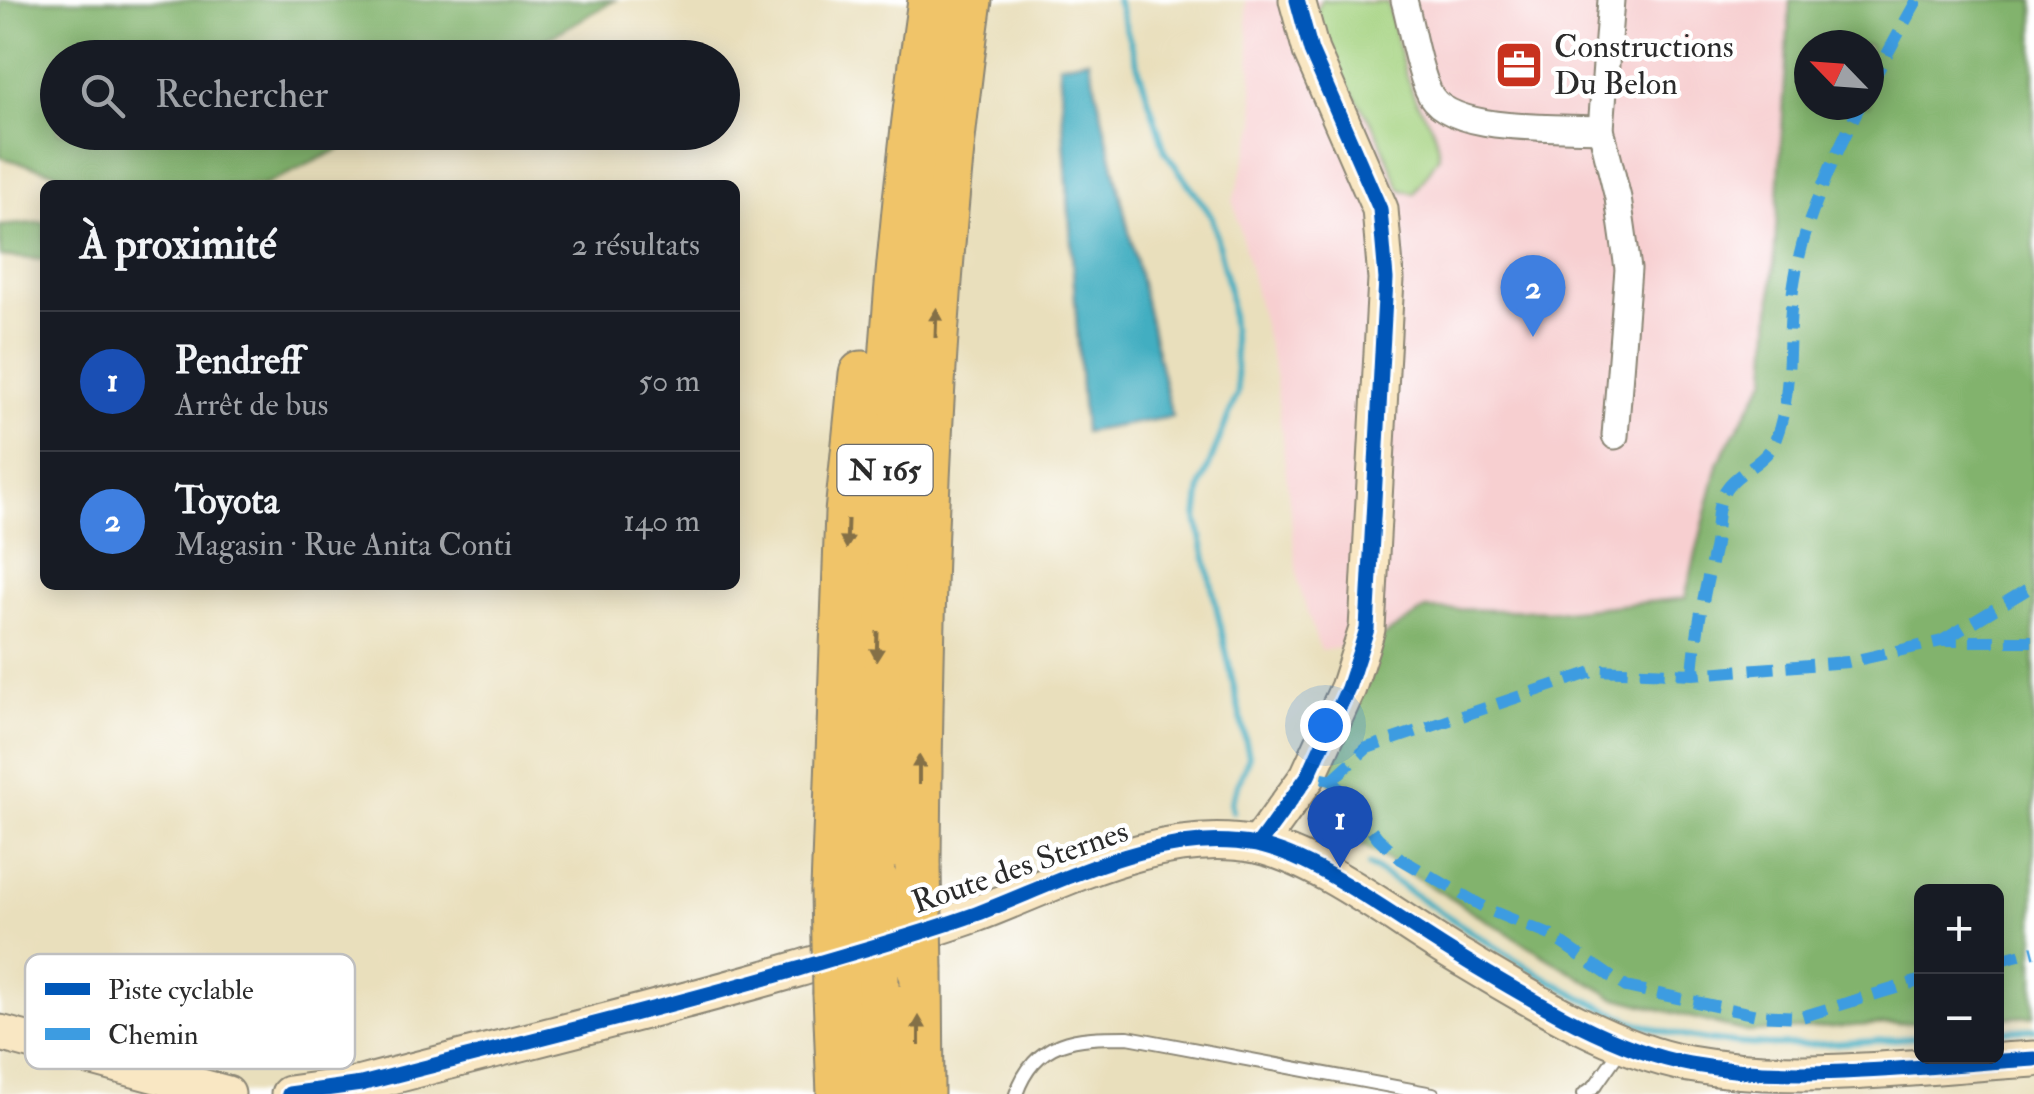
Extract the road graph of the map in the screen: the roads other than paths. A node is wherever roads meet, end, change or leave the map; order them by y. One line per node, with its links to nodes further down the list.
1 (931, 0): 9 (highway, N 165, one-way to 9, bridge)
2 (968, 0): 19 (highway, N 165, one-way to 2, bridge)
3 (1298, 0): 8 (street)
4 (1404, 0): 6 (street)
5 (1611, 0): 6 (street)
6 (1601, 129): 7 (street)
7 (1614, 436)
8 (1258, 846): 12 (street, Route des Sternes); 16 (street, Route des Sternes)
9 (856, 990): 17 (highway); 18 (highway, N 165)
10 (0, 1033): 11 (street)
11 (25, 1040)
12 (1624, 1045): 13 (street, Route des Sternes); 22 (lane)
13 (2034, 1059)
14 (134, 1069): 15 (street)
15 (227, 1094)
16 (289, 1094)
17 (840, 1094)
18 (878, 1094)
19 (921, 1094)
20 (1016, 1094): 21 (lane)
21 (1433, 1094)
22 (1584, 1094)

